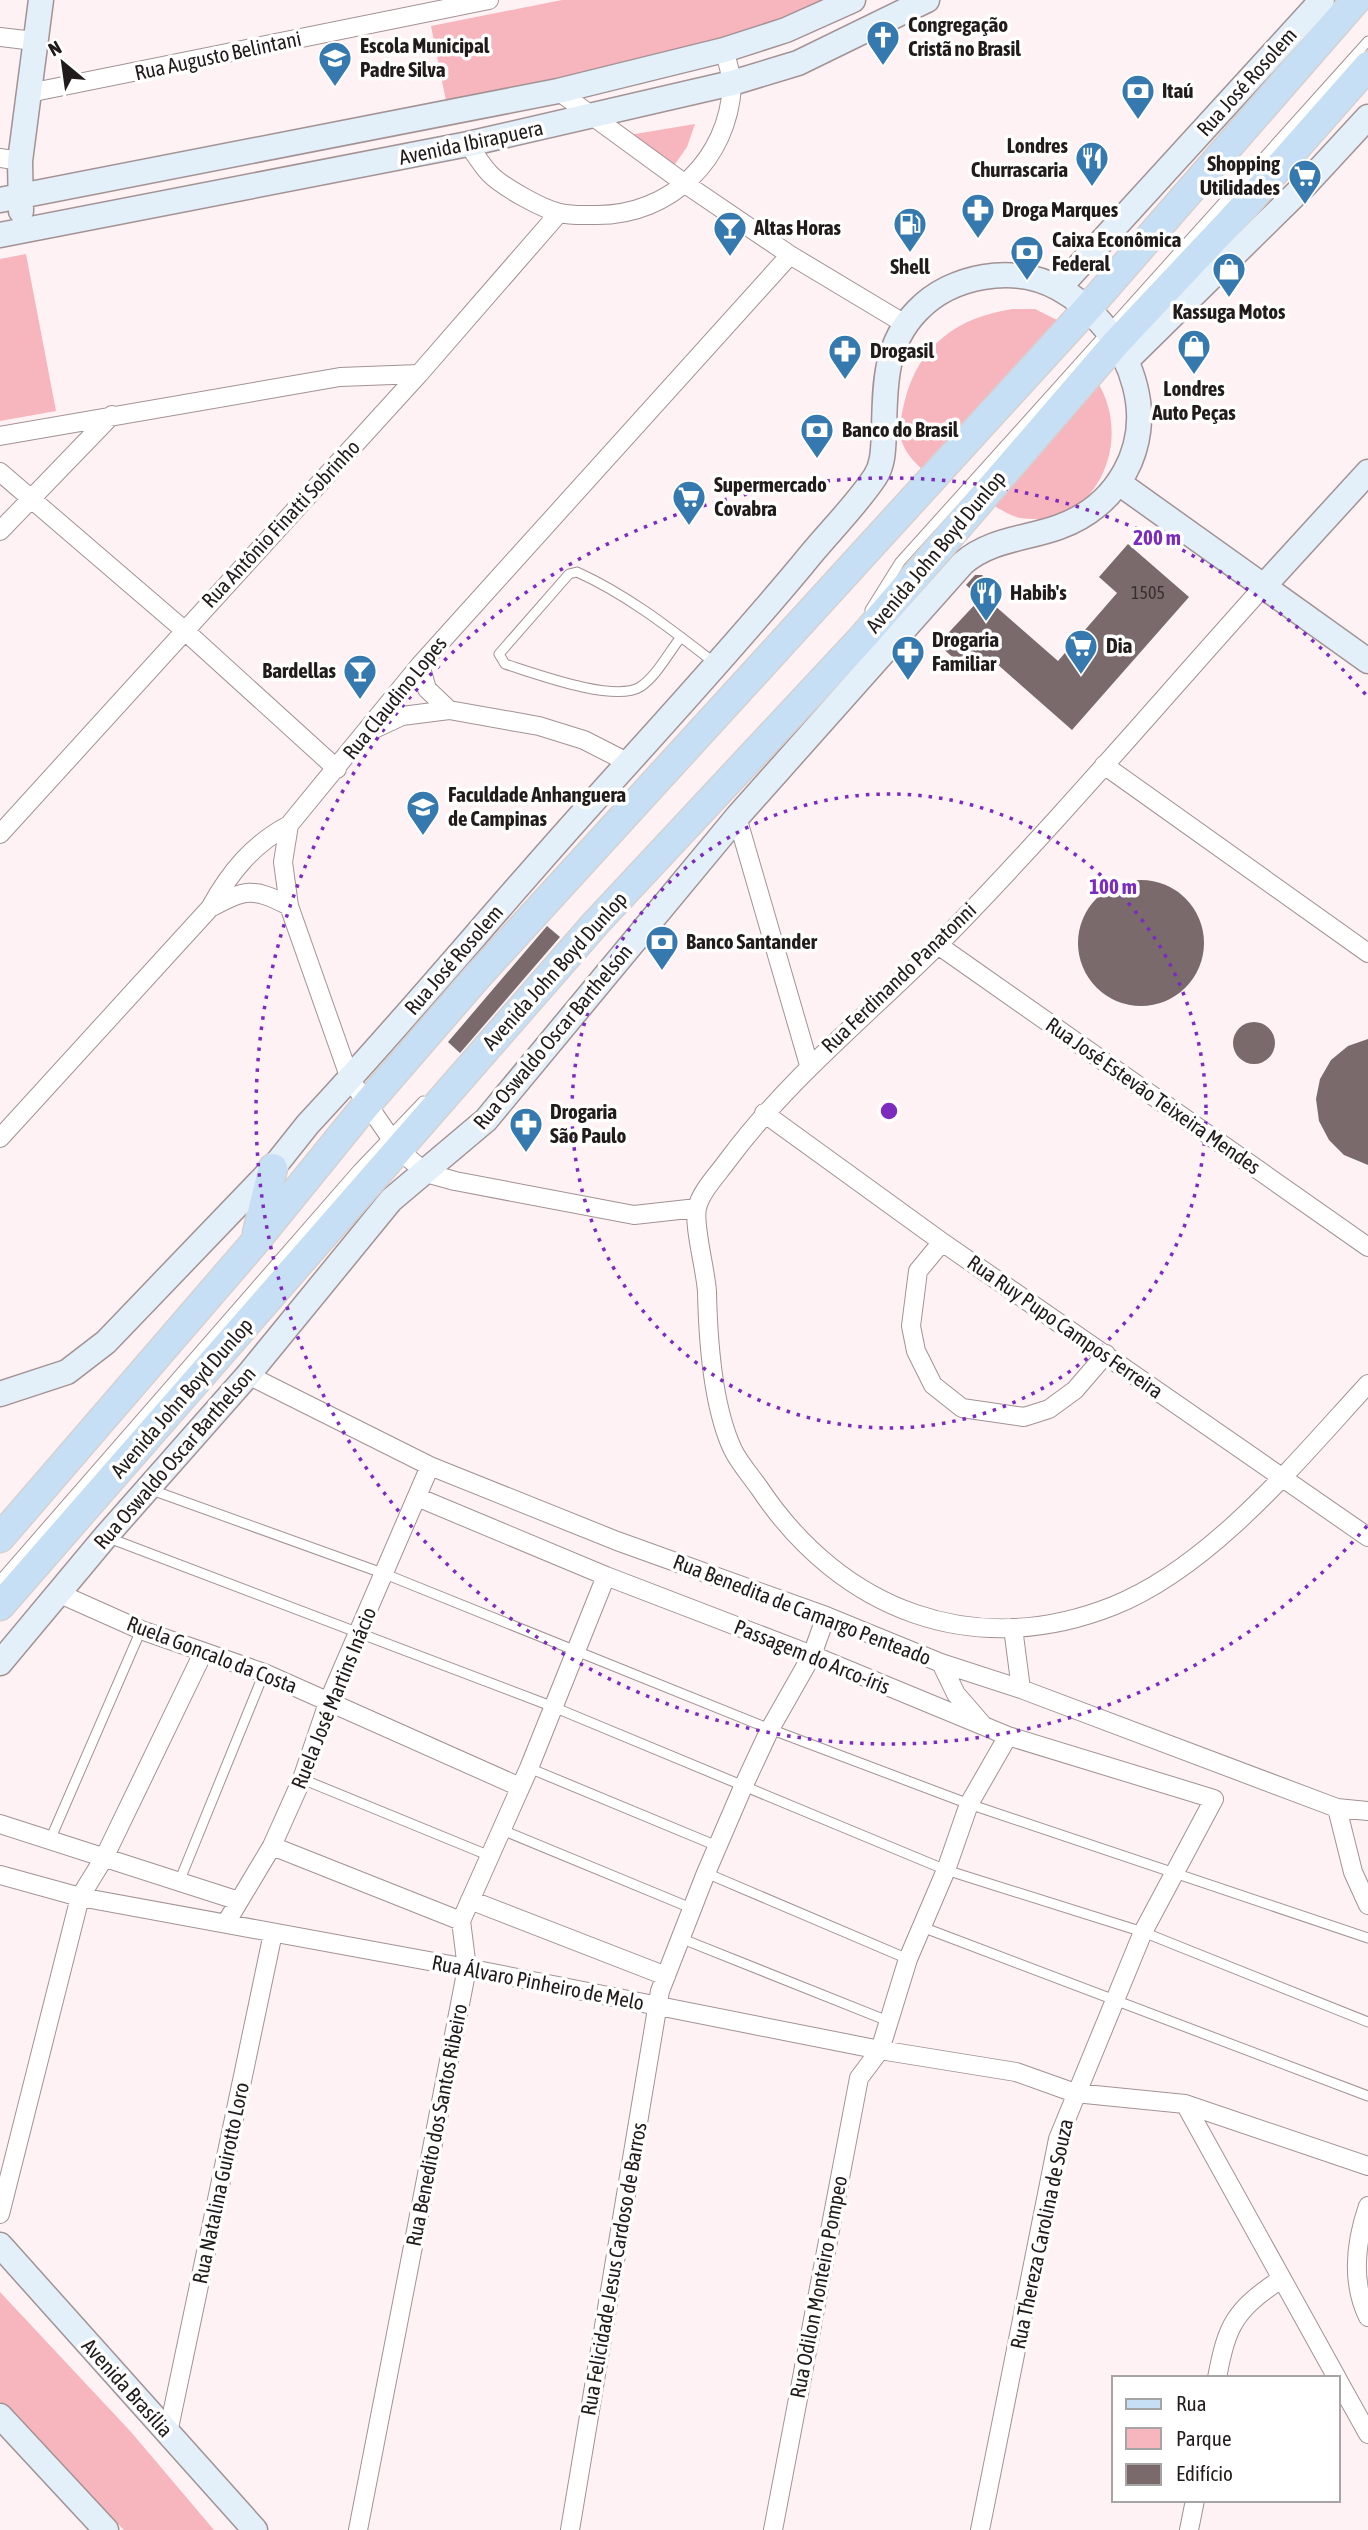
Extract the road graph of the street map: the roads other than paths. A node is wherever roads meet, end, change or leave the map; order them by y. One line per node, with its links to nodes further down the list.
1 (41, 0): 8 (street)
2 (489, 0): 14 (street, Rua Augusto Belintani)
3 (853, 0): 10 (street, Avenida Ibirapuera)
4 (928, 0): 12 (street, Avenida Ibirapuera)
5 (1322, 0): 26 (street, Rua José Rosolem)
6 (1356, 0): 28 (main road, Avenida John Boyd Dunlop)
7 (0, 37): 8 (street)
8 (34, 41): 14 (street)
9 (1368, 41): 28 (lane)
10 (724, 50): 12 (street); 13 (street, Avenida Ibirapuera)
11 (1368, 66): 28 (main road, Avenida John Boyd Dunlop)
12 (732, 83): 16 (street, Avenida Ibirapuera); 20 (street)
13 (558, 91): 16 (street); 21 (street, Avenida Ibirapuera)
14 (29, 93): 19 (street)
15 (1288, 95): 24 (lane)
16 (596, 116): 18 (street, Avenida Ibirapuera); 20 (street)
17 (1368, 117): 28 (street)
18 (468, 144): 22 (street); 23 (street, Avenida Ibirapuera)
19 (10, 159): 21 (street)
20 (684, 184): 22 (street); 25 (street)
21 (10, 198): 23 (street)
22 (559, 213): 29 (street, Rua Antônio Finatti Sobrinho)
23 (11, 233)
24 (1157, 246)
25 (790, 255): 27 (street); 42 (street, Rua Claudino Lopes)
26 (1059, 288): 27 (street); 28 (street)
27 (905, 324): 43 (street, Rua José Rosolem)
28 (1103, 328): 34 (street, Avenida John Boyd Dunlop); 52 (lane); 64 (main road, Avenida John Boyd Dunlop); 67 (main road, Avenida John Boyd Dunlop)
29 (419, 374): 30 (street); 39 (street, Rua Antônio Finatti Sobrinho)
30 (112, 415): 31 (street); 35 (street)
31 (0, 436)
32 (0, 472): 35 (street)
33 (1368, 472): 38 (street, Rua Ferdinando Panatonni)
34 (1119, 483): 37 (street, Avenida John Boyd Dunlop); 38 (street)
35 (32, 498): 36 (street); 39 (street)
36 (0, 531)
37 (963, 563): 50 (street, Rua Oswaldo Oscar Barthelson)
38 (1263, 587): 41 (street); 47 (street, Rua Ferdinando Panatonni)
39 (184, 630): 48 (street); 53 (street, Rua Antônio Finatti Sobrinho)
40 (681, 637): 40 (lane); 43 (lane)
41 (1368, 661)
42 (420, 665): 44 (street); 45 (street, Rua Claudino Lopes)
43 (718, 666): 46 (street, Rua José Rosolem)
44 (449, 710): 45 (street); 46 (street)
45 (366, 733): 48 (street, Rua Claudino Lopes)
46 (629, 763): 62 (street, Rua José Rosolem)
47 (1104, 765): 57 (street, Rua Ferdinando Panatonni); 58 (street)
48 (337, 769): 51 (street, Rua Claudino Lopes)
49 (658, 795): 59 (lane)
50 (737, 817): 60 (street); 69 (street, Rua Oswaldo Oscar Barthelson)
51 (289, 825): 55 (street); 56 (street, Rua Claudino Lopes)
52 (673, 825)
53 (0, 834)
54 (626, 874): 61 (lane)
55 (289, 906): 56 (street); 62 (street)
56 (210, 908): 66 (street, Rua Claudino Lopes)
57 (938, 944): 60 (street, Rua Ferdinando Panatonni); 74 (street, Rua José Estevão Teixeira Mendes)
58 (1368, 953)
59 (445, 1031)
60 (810, 1065): 65 (street, Rua Ferdinando Panatonni)
61 (446, 1078)
62 (350, 1079): 64 (street); 68 (street, Rua José Rosolem)
63 (427, 1097): 67 (lane)
64 (372, 1111): 67 (street); 72 (main road, Avenida John Boyd Dunlop)
65 (764, 1113): 71 (street, Rua Ferdinando Panatonni); 73 (street, Rua Ruy Pupo Campos Ferreira)
66 (0, 1138)
67 (394, 1143): 69 (street); 89 (lane); 91 (main road, Avenida John Boyd Dunlop)
68 (272, 1168): 72 (main road); 79 (street, Rua José Rosolem)
69 (426, 1173): 71 (street); 77 (street, Rua Oswaldo Oscar Barthelson)
70 (300, 1205): 75 (lane)
71 (697, 1208): 93 (street)
72 (255, 1242): 86 (main road, Avenida John Boyd Dunlop)
73 (942, 1242): 76 (street, Rua Ruy Pupo Campos Ferreira); 76 (street)
74 (1368, 1247)
75 (204, 1318)
76 (1107, 1354): 81 (street, Rua Ruy Pupo Campos Ferreira)
77 (248, 1375): 80 (street, Rua Benedita de Camargo Penteado); 82 (street, Rua Oswaldo Oscar Barthelson)
78 (1368, 1384): 81 (street)
79 (0, 1394)
80 (430, 1466): 83 (street, Ruela José Martins Inácio); 92 (street, Rua Benedita de Camargo Penteado)
81 (1281, 1479): 85 (street, Rua Ruy Pupo Campos Ferreira); 93 (street)
82 (148, 1489): 84 (street, Rua Oswaldo Oscar Barthelson); 87 (lane)
83 (417, 1497): 87 (street, Ruela José Martins Inácio); 88 (street, Passagem do Arco-íris)
84 (106, 1536): 90 (street, Rua Oswaldo Oscar Barthelson); 95 (lane)
85 (1368, 1537)
86 (0, 1538)
87 (386, 1574): 95 (street, Ruela José Martins Inácio); 96 (lane)
88 (606, 1576): 96 (street); 98 (street, Passagem do Arco-íris)
89 (0, 1580)
90 (58, 1593): 94 (street, Ruela Goncalo da Costa); 99 (street, Rua Oswaldo Oscar Barthelson)
91 (0, 1606)
92 (826, 1616): 98 (street, Rua Felicidade Jesus Cardoso de Barros); 100 (street, Rua Benedita de Camargo Penteado)
93 (1013, 1628): 102 (street)
94 (141, 1630): 97 (street, Ruela Goncalo da Costa); 118 (lane)
95 (360, 1633): 103 (street, Ruela José Martins Inácio); 104 (lane)
96 (578, 1650): 104 (street); 106 (lane)
97 (203, 1653): 101 (street, Ruela Goncalo da Costa); 122 (street)
98 (812, 1655): 105 (street, Passagem do Arco-íris); 106 (street, Rua Felicidade Jesus Cardoso de Barros)
99 (0, 1663)
100 (941, 1663): 102 (street, Rua Benedita de Camargo Penteado); 105 (street)
101 (264, 1673): 103 (street, Ruela Goncalo da Costa); 127 (lane)
102 (1021, 1689): 114 (street, Rua Benedita de Camargo Penteado)
103 (329, 1700): 109 (street, Ruela José Martins Inácio); 110 (street, Ruela Goncalo da Costa)
104 (551, 1706): 108 (street); 111 (lane)
105 (985, 1726): 107 (street, Passagem do Arco-íris)
106 (770, 1729): 111 (street, Rua Felicidade Jesus Cardoso de Barros); 113 (lane)
107 (1009, 1737): 112 (street, Passagem do Arco-íris); 113 (street)
108 (529, 1768): 110 (street); 120 (lane)
109 (302, 1779): 119 (street, Ruela José Martins Inácio); 121 (lane)
110 (520, 1787): 117 (street)
111 (743, 1787): 120 (street, Rua Felicidade Jesus Cardoso de Barros); 123 (lane)
112 (1214, 1799): 125 (street, Rua Thereza Carolina de Souza)
113 (969, 1804): 123 (street); 125 (lane)
114 (1336, 1808): 115 (street, Rua Benedita de Camargo Penteado); 131 (street)
115 (1368, 1811)
116 (0, 1824): 118 (street)
117 (502, 1830): 121 (street); 132 (lane)
118 (50, 1840): 122 (street)
119 (272, 1846): 130 (street, Ruela José Martins Inácio); 133 (street)
120 (718, 1846): 124 (street, Rua Felicidade Jesus Cardoso de Barros)
121 (490, 1856): 129 (street)
122 (104, 1858): 127 (street); 128 (street)
123 (946, 1870): 135 (street); 136 (lane)
124 (706, 1872): 132 (street, Rua Felicidade Jesus Cardoso de Barros); 140 (lane)
125 (1173, 1872): 136 (street, Rua Thereza Carolina de Souza); 139 (lane)
126 (0, 1875): 128 (street, Rua Álvaro Pinheiro de Melo)
127 (179, 1882): 130 (street)
128 (80, 1896): 134 (street, Rua Álvaro Pinheiro de Melo); 153 (street)
129 (470, 1900): 133 (street); 142 (street)
130 (239, 1901): 134 (street, Ruela José Martins Inácio)
131 (1368, 1905)
132 (691, 1908): 138 (street, Rua Felicidade Jesus Cardoso de Barros)
133 (461, 1920): 141 (street, Rua Benedito dos Santos Ribeiro)
134 (226, 1923): 137 (street, Rua Álvaro Pinheiro de Melo)
135 (922, 1927): 140 (street); 143 (lane)
136 (1143, 1931): 143 (street, Rua Thereza Carolina de Souza); 146 (lane)
137 (274, 1933): 141 (street, Rua Álvaro Pinheiro de Melo); 163 (street, Rua Natalina Guirotto Loro)
138 (680, 1937): 142 (street, Rua Felicidade Jesus Cardoso de Barros); 145 (lane)
139 (1368, 1938)
140 (908, 1959): 145 (street)
141 (467, 1968): 144 (street, Rua Álvaro Pinheiro de Melo); 168 (street, Rua Benedito dos Santos Ribeiro)
142 (666, 1976): 144 (street, Rua Felicidade Jesus Cardoso de Barros)
143 (1117, 1998): 148 (street, Rua Thereza Carolina de Souza); 149 (lane)
144 (658, 2007): 147 (street, Rua Álvaro Pinheiro de Melo); 169 (street, Rua Felicidade Jesus Cardoso de Barros)
145 (888, 2021): 147 (street)
146 (1368, 2022)
147 (880, 2050): 148 (street, Rua Álvaro Pinheiro de Melo); 170 (street, Rua Odilon Monteiro Pompeo)
148 (1075, 2093): 150 (street, Rua Álvaro Pinheiro de Melo); 171 (street, Rua Thereza Carolina de Souza)
149 (1368, 2096)
150 (1185, 2104): 151 (street, Rua Álvaro Pinheiro de Melo); 156 (street)
151 (1368, 2166)
152 (1368, 2206): 154 (street)
153 (0, 2214)
154 (1363, 2238): 157 (street)
155 (0, 2245): 163 (street, Avenida Brasília)
156 (1280, 2279): 158 (street); 159 (street)
157 (1367, 2313)
158 (1217, 2376)
159 (1336, 2376)
160 (1340, 2382): 161 (street)
161 (1363, 2412): 164 (street)
162 (0, 2416): 166 (street)
163 (168, 2433): 167 (street, Avenida Brasília)
164 (1368, 2434)
165 (1195, 2502): 172 (street)
166 (103, 2529)
167 (255, 2530)
168 (358, 2530)
169 (570, 2530)
170 (773, 2530)
171 (980, 2530)
172 (1189, 2530)

